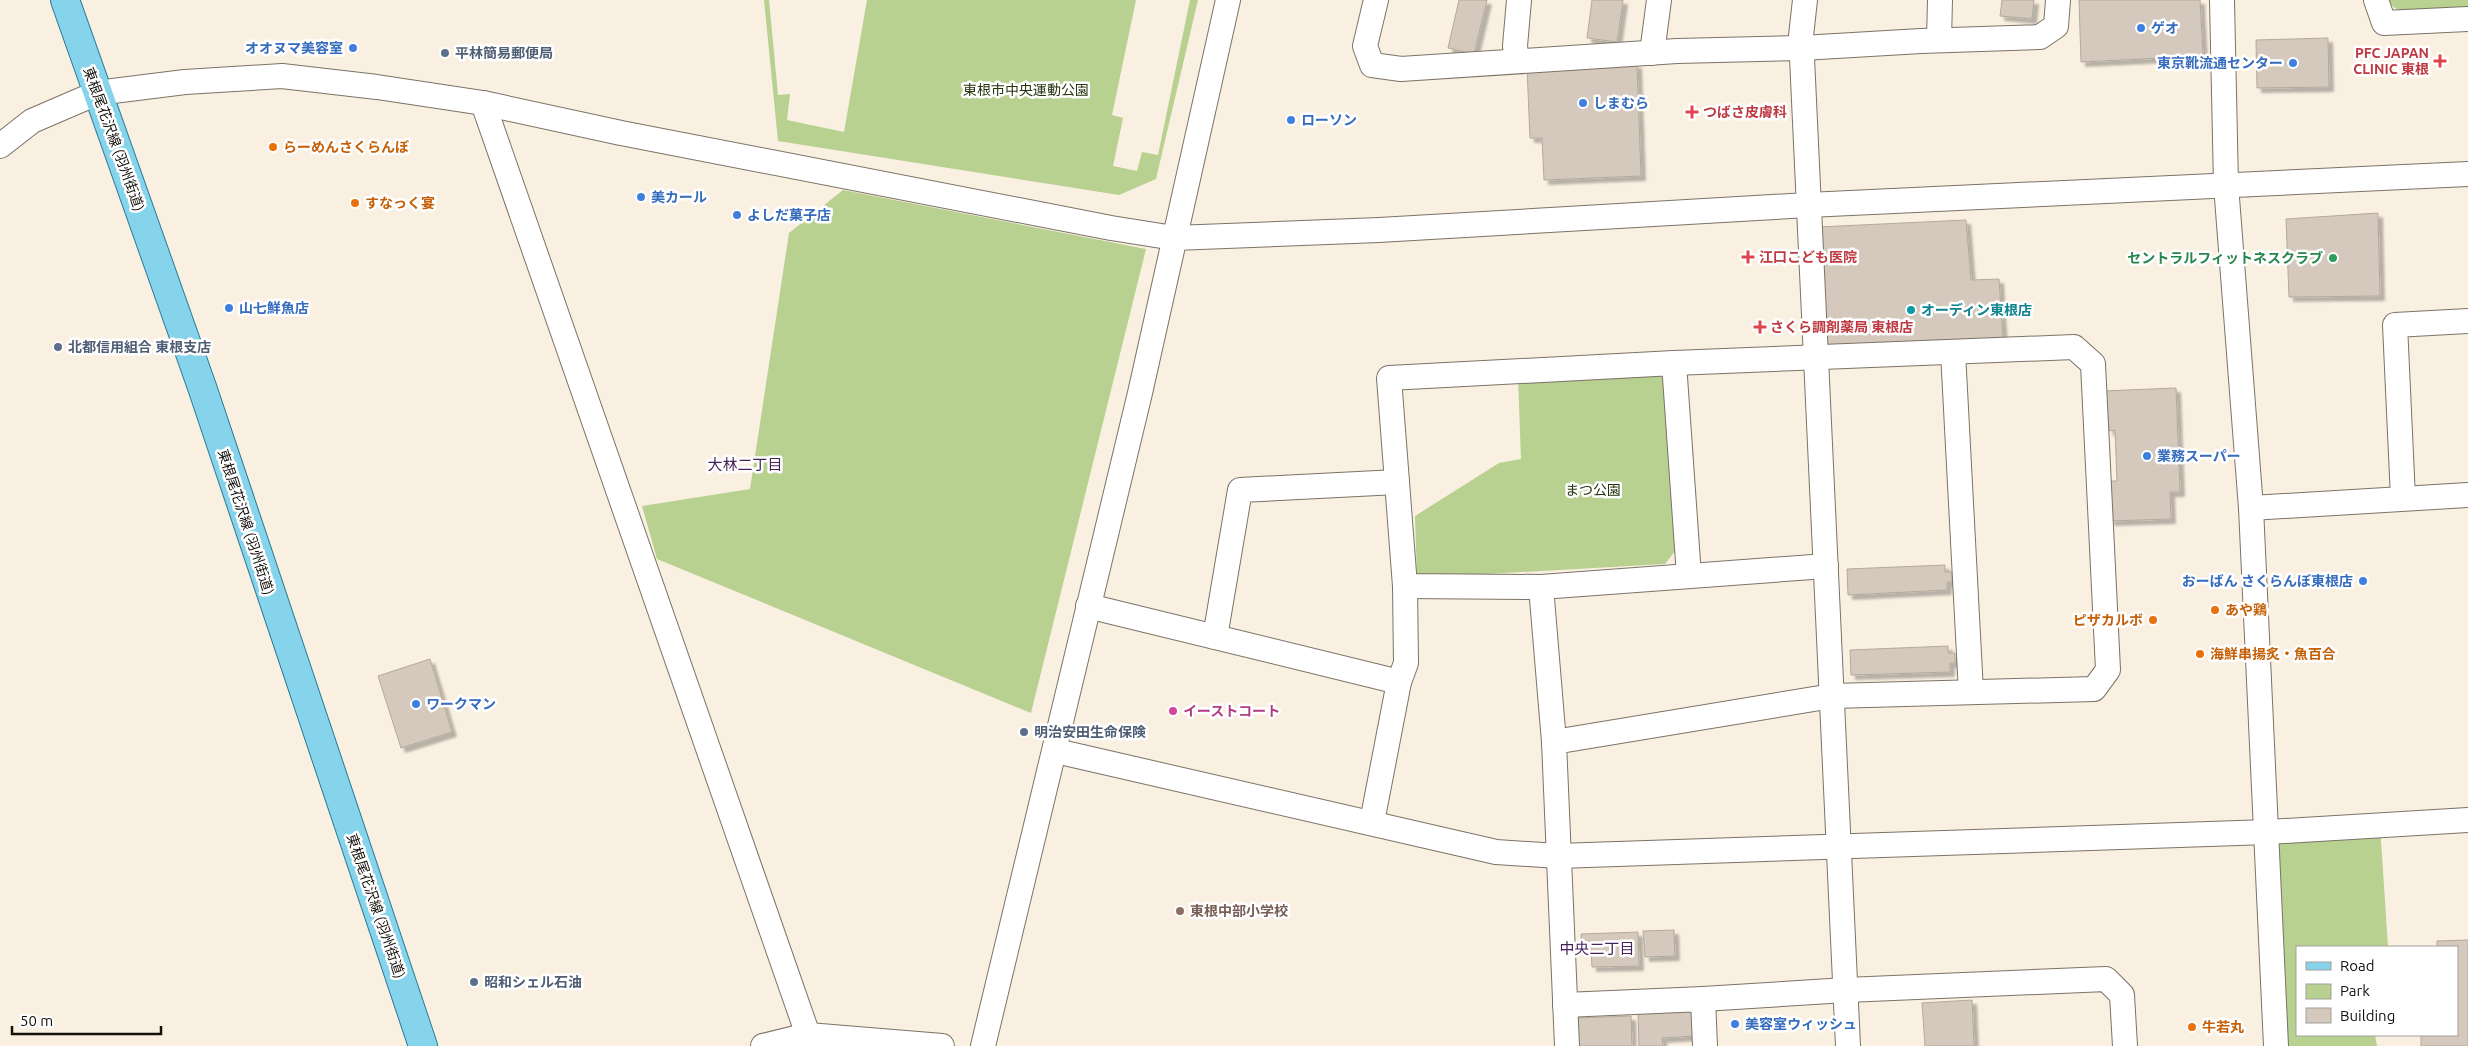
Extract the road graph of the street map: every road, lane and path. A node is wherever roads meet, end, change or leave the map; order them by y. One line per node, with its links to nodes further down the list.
1 (65, 0): 16 (main road, 東根尾花沢線 (羽州街道))
2 (1228, 0): 22 (street)
3 (1376, 0): 15 (street)
4 (1519, 0): 15 (street)
5 (1659, 0): 14 (street)
6 (1805, 0): 13 (street)
7 (1940, 0): 12 (street)
8 (2058, 0): 12 (street)
9 (2222, 0): 20 (street)
10 (2376, 0): 11 (street)
11 (2468, 19)
12 (1939, 40): 13 (street)
13 (1802, 48): 14 (street); 21 (street)
14 (1652, 53): 15 (street)
15 (1516, 60)
16 (97, 93): 17 (street); 18 (street); 51 (main road, 東根尾花沢線 (羽州街道))
17 (483, 103): 22 (street); 50 (street)
18 (0, 146)
19 (2468, 174): 20 (street)
20 (2226, 185): 21 (street); 30 (street)
21 (1808, 205): 22 (street); 25 (street)
22 (1174, 238): 35 (street)
23 (2468, 321): 29 (street)
24 (1953, 352): 25 (street); 38 (street); 38 (street)
25 (1816, 358): 26 (street); 31 (street)
26 (1674, 363): 27 (street); 32 (street)
27 (1397, 482): 33 (street); 36 (street)
28 (2468, 495): 29 (street)
29 (2403, 498): 30 (street)
30 (2251, 508): 44 (street)
31 (1826, 566): 32 (street); 39 (street)
32 (1689, 576): 34 (street)
33 (1405, 586): 34 (street); 37 (street)
34 (1541, 587): 40 (street)
35 (1088, 606): 36 (street); 41 (street)
36 (1216, 637): 37 (street)
37 (1399, 682): 43 (street)
38 (1971, 692): 39 (street)
39 (1832, 696): 40 (street); 45 (street)
40 (1554, 742): 46 (street)
41 (1056, 751): 43 (street); 54 (street)
42 (2468, 820): 44 (street)
43 (1372, 822): 46 (street)
44 (2268, 832): 45 (street); 59 (street)
45 (1839, 846): 46 (street); 47 (street)
46 (1558, 856): 49 (street)
47 (1846, 990): 48 (street); 57 (street); 58 (street)
48 (1703, 999): 49 (street); 56 (street)
49 (1565, 1005): 55 (street)
50 (808, 1035): 52 (street); 53 (street)
51 (423, 1046)
52 (763, 1046)
53 (942, 1046)
54 (984, 1046)
55 (1567, 1046)
56 (1705, 1046)
57 (1848, 1046)
58 (2124, 1046)
59 (2276, 1046)

